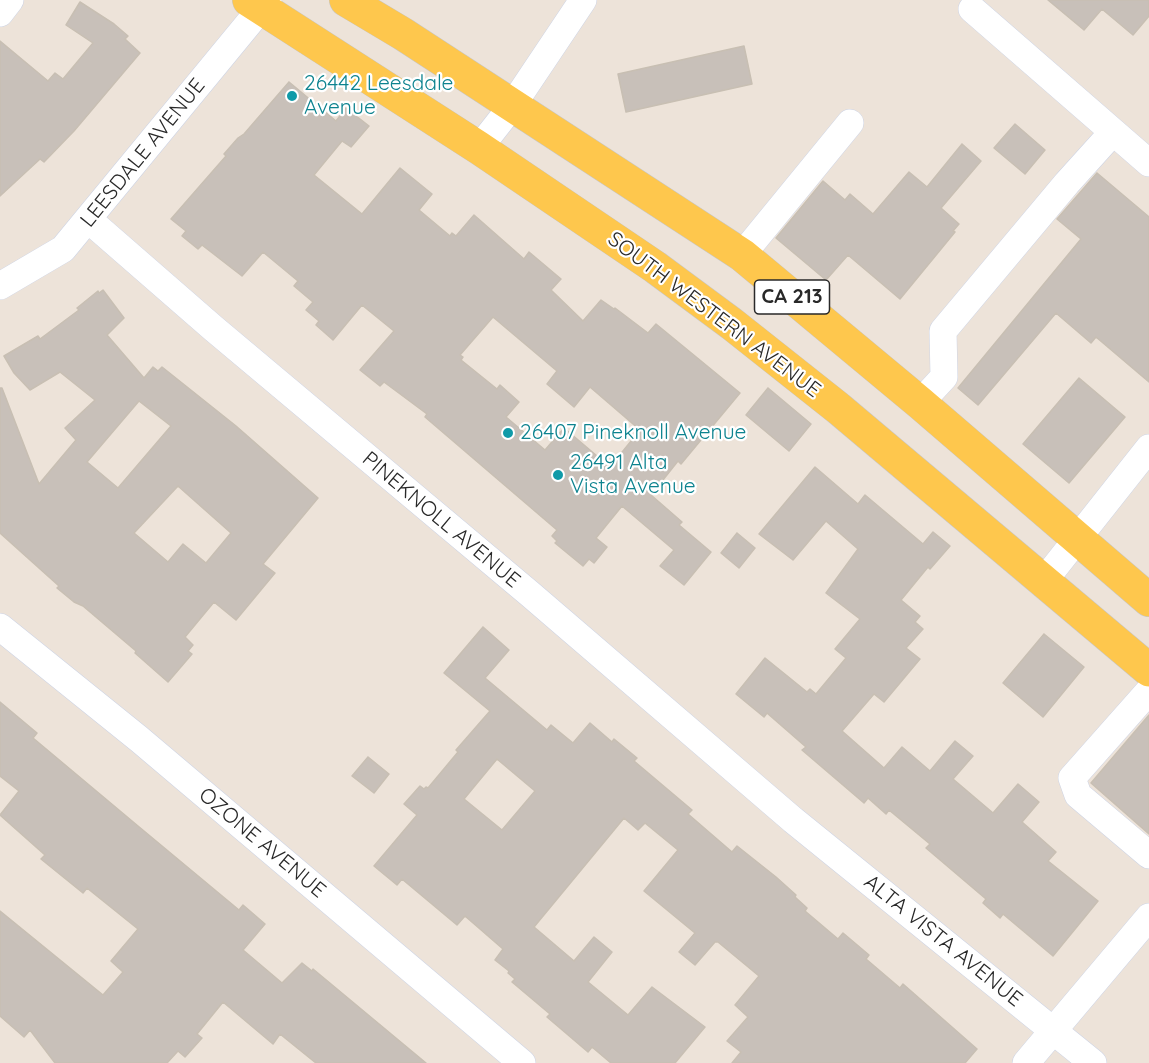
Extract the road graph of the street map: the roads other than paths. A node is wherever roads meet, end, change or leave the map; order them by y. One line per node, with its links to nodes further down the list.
1 (10, 0): 6 (street)
2 (346, 0): 7 (main road, CA 213)
3 (583, 0): 7 (street)
4 (260, 3): 10 (main road, SOUTH WESTERN AVENUE / CA 213); 12 (street, LEESDALE AVENUE)
5 (972, 9): 9 (street)
6 (0, 13)
7 (512, 106): 10 (street); 13 (main road, CA 213)
8 (850, 123): 13 (street)
9 (1113, 132): 11 (street); 15 (street)
10 (479, 148): 18 (main road, SOUTH WESTERN AVENUE / CA 213)
11 (1149, 163)
12 (89, 220): 14 (street, LEESDALE AVENUE); 23 (street, PINEKNOLL AVENUE)
13 (742, 255): 15 (main road, CA 213)
14 (0, 286)
15 (920, 403): 17 (main road, CA 213)
16 (1149, 448): 17 (street)
17 (1077, 540): 18 (street); 19 (main road, CA 213)
18 (1043, 582): 21 (main road, SOUTH WESTERN AVENUE / CA 213)
19 (1149, 600)
20 (0, 627): 27 (street, OZONE AVENUE)
21 (1149, 670)
22 (1149, 691): 24 (street)
23 (793, 820): 26 (street, ALTA VISTA AVENUE)
24 (1149, 855)
25 (1149, 917): 26 (street)
26 (1053, 1030): 28 (street); 29 (street, ALTA VISTA AVENUE)
27 (522, 1063)
28 (1026, 1063)
29 (1093, 1063)

